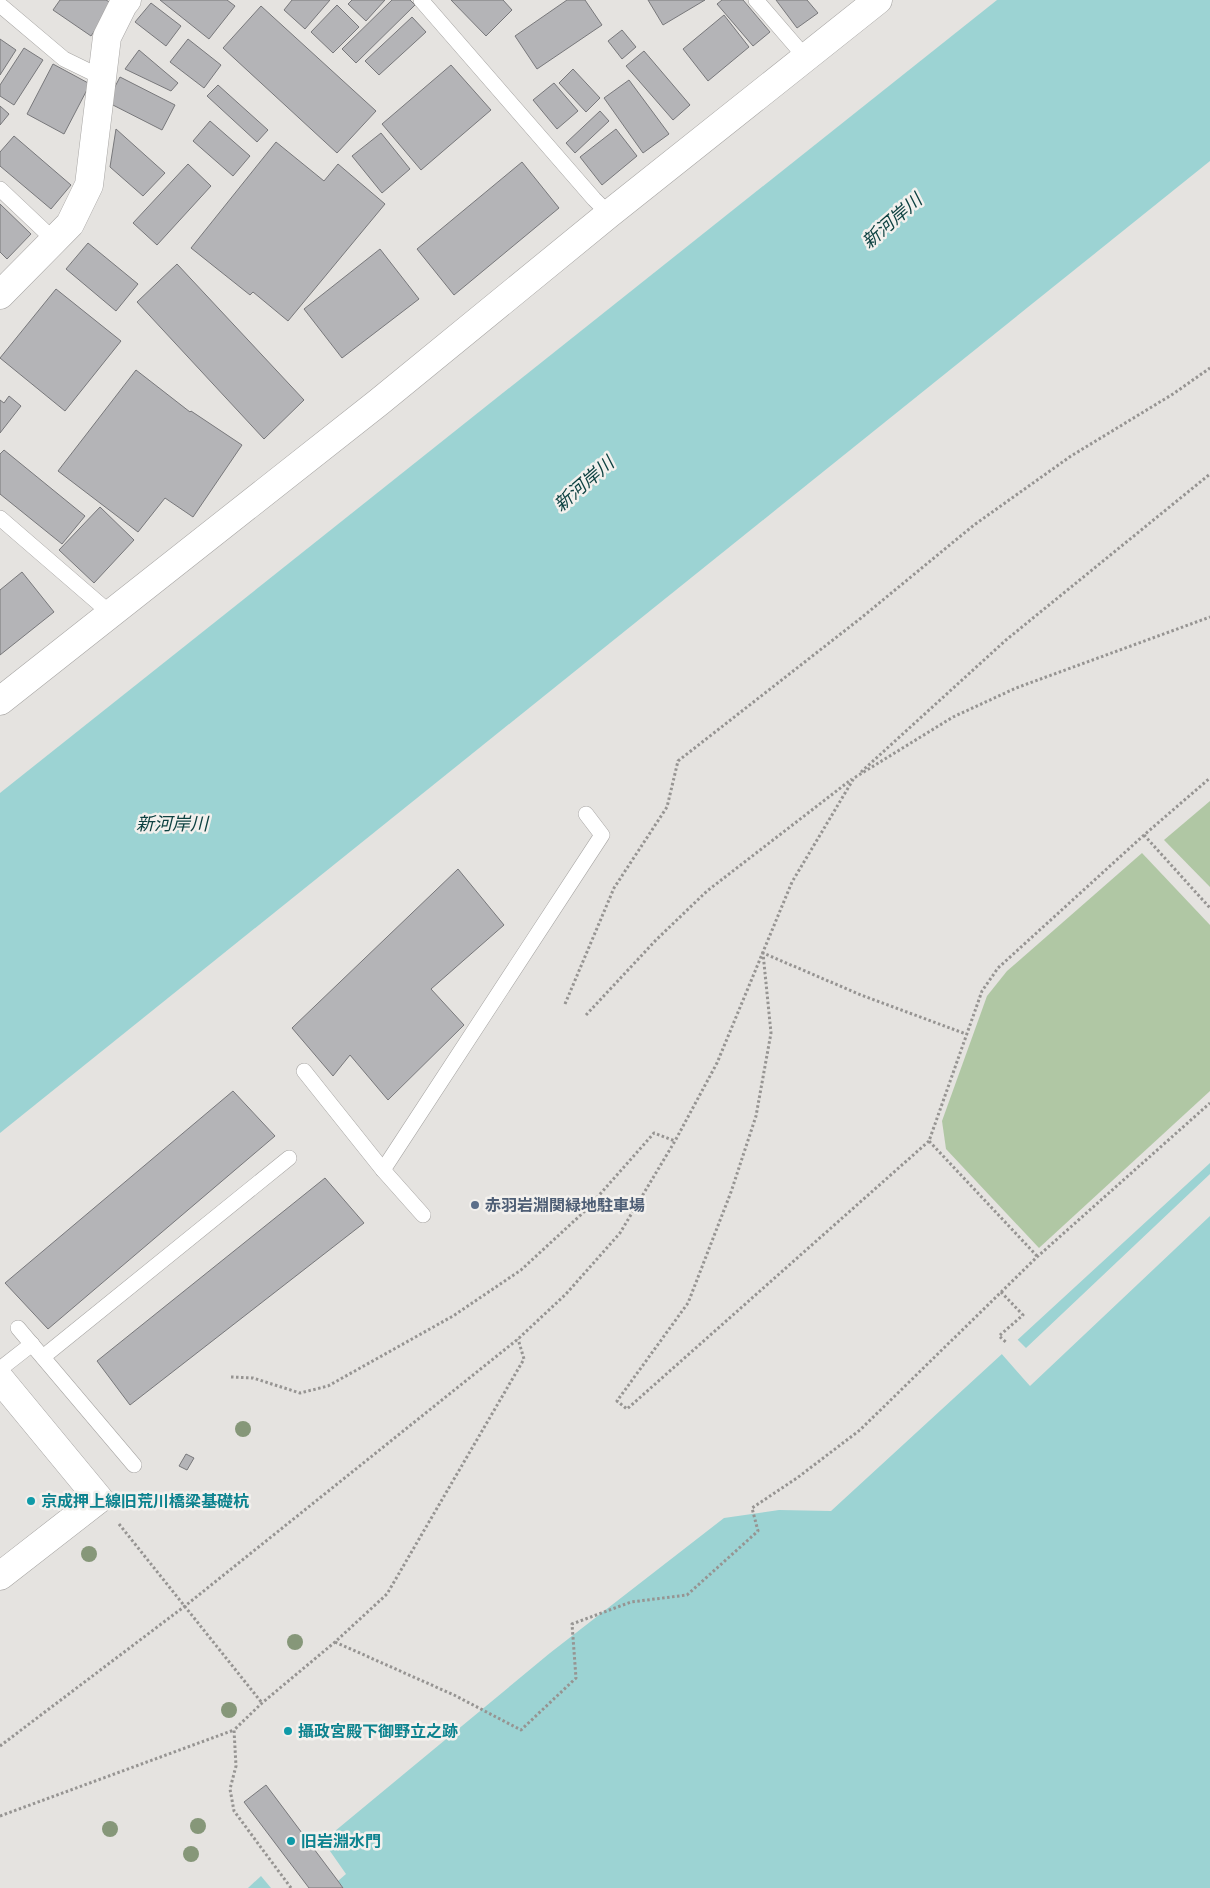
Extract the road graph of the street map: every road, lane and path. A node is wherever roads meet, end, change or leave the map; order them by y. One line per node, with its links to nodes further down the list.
1 (127, 0): 7 (street)
2 (421, 0): 9 (lane)
3 (756, 0): 6 (lane)
4 (878, 0): 6 (street)
5 (0, 5): 7 (lane)
6 (806, 58): 9 (street)
7 (103, 78): 10 (street)
8 (0, 189): 10 (lane)
9 (609, 214): 15 (street)
10 (54, 240): 11 (street)
11 (0, 295)
12 (1210, 368): 26 (path)
13 (1210, 474): 20 (path)
14 (0, 518): 15 (lane)
15 (110, 613): 17 (street)
16 (1210, 617): 20 (path)
17 (56, 658): 18 (street); 19 (street)
18 (0, 701)
19 (0, 712)
20 (854, 778): 25 (path); 27 (path)
21 (1210, 778): 23 (path)
22 (586, 814): 34 (lane)
23 (1144, 835): 24 (path); 28 (path)
24 (1210, 908)
25 (763, 954): 28 (path); 31 (path); 32 (path)
26 (565, 1004)
27 (586, 1015)
28 (966, 1034): 32 (path)
29 (304, 1071): 34 (lane)
30 (1210, 1103): 36 (path)
31 (676, 1141): 39 (path); 44 (path)
32 (929, 1141): 36 (path)
33 (289, 1158): 42 (lane)
34 (383, 1170): 35 (lane)
35 (423, 1215)
36 (1037, 1257): 37 (path)
37 (1001, 1292): 40 (path); 50 (path)
38 (18, 1328): 41 (lane)
39 (518, 1339): 49 (path); 50 (path)
40 (1007, 1343)
41 (32, 1344): 42 (lane); 43 (lane)
42 (43, 1357): 46 (lane)
43 (0, 1369)
44 (231, 1377)
45 (0, 1379): 47 (street)
46 (134, 1465)
47 (99, 1499): 48 (street); 49 (path)
48 (0, 1576)
49 (185, 1606): 51 (path); 53 (path)
50 (335, 1642): 51 (path)
51 (262, 1702): 52 (path)
52 (234, 1730): 54 (path); 55 (path)
53 (0, 1746)
54 (0, 1816)
55 (291, 1888)

